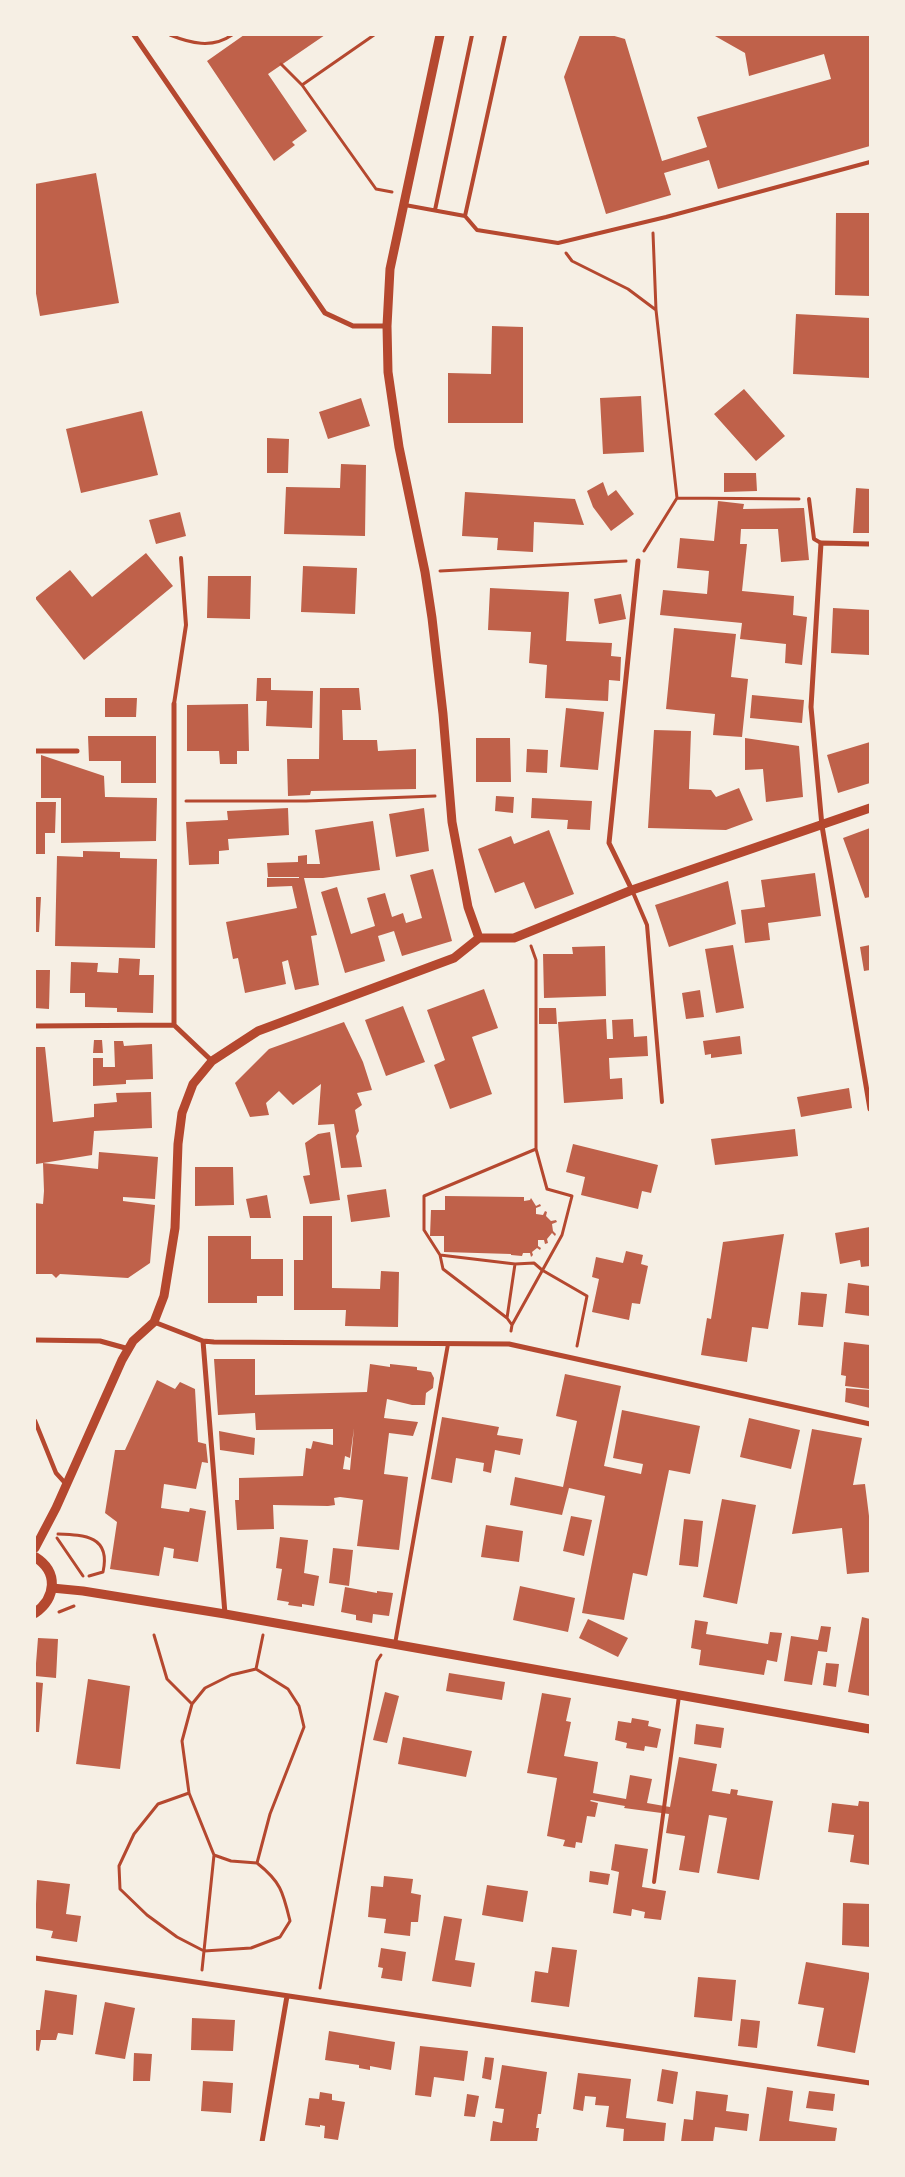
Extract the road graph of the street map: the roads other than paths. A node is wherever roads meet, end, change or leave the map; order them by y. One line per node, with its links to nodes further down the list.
1 (134, 35): 9 (street)
2 (440, 35): 6 (street)
3 (472, 35): 7 (lane)
4 (505, 35): 8 (lane)
5 (870, 162): 8 (lane)
6 (403, 204): 7 (lane); 9 (street)
7 (435, 210): 8 (lane)
8 (465, 216)
9 (387, 326): 21 (street)
10 (809, 499): 11 (lane)
11 (821, 543): 12 (street); 19 (street)
12 (870, 544)
13 (181, 558): 15 (lane)
14 (638, 561): 20 (street)
15 (174, 704): 23 (street)
16 (77, 750): 17 (street)
17 (35, 751)
18 (870, 808): 19 (street)
19 (822, 826): 20 (street); 26 (street)
20 (632, 890): 21 (street); 25 (lane)
21 (479, 938): 24 (street)
22 (35, 1026): 23 (street)
23 (174, 1026): 24 (street)
24 (212, 1061): 27 (street)
25 (662, 1102)
26 (870, 1109)
27 (154, 1322): 29 (street); 31 (street)
28 (35, 1340): 31 (street)
29 (203, 1342): 30 (street); 39 (street)
30 (448, 1344): 33 (street); 40 (lane)
31 (129, 1348): 34 (street)
32 (35, 1422): 34 (street)
33 (870, 1424)
34 (66, 1484): 35 (street)
35 (35, 1548)
36 (35, 1558): 37 (main road)
37 (52, 1588): 38 (main road); 39 (street)
38 (35, 1613)
39 (225, 1614): 40 (street)
40 (392, 1645): 41 (street)
41 (679, 1696): 42 (street); 43 (lane)
42 (870, 1730)
43 (654, 1882)
44 (35, 1958): 45 (street)
45 (288, 1996): 46 (street); 47 (street)
46 (870, 2083)
47 (262, 2142)

